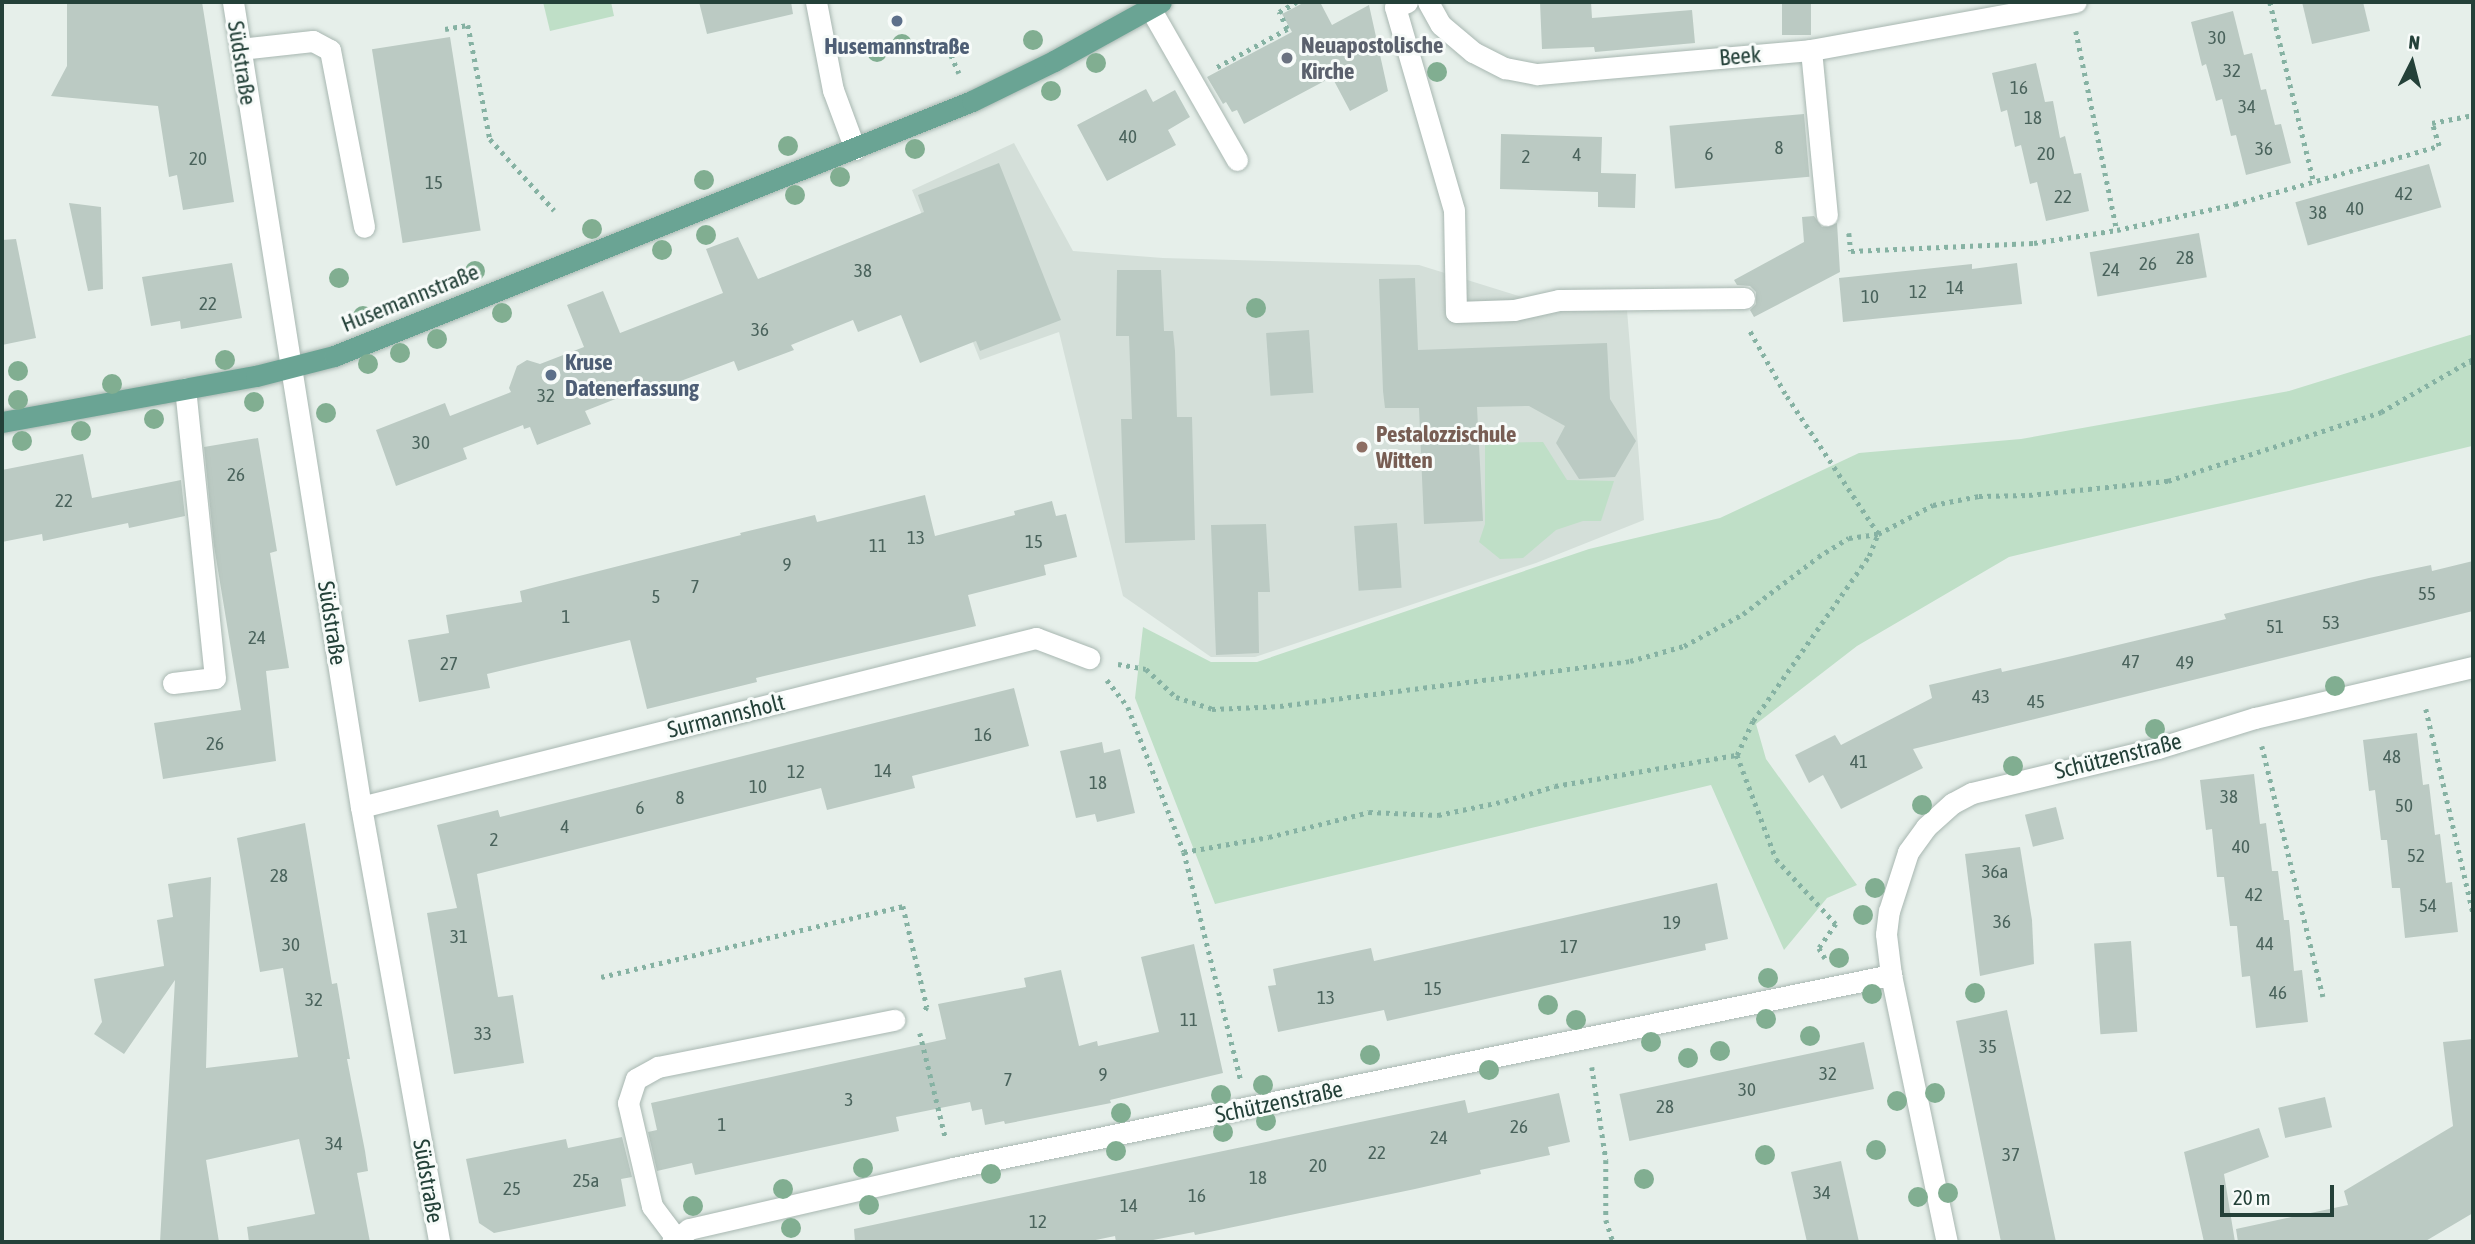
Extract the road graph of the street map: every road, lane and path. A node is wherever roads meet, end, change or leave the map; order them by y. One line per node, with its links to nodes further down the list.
1 (233, 2): 11 (street, Südstraße)
2 (816, 2): 15 (street)
3 (1296, 2): 13 (path)
4 (1407, 2): 23 (street)
5 (1428, 2): 12 (street, Beek)
6 (2076, 2): 12 (street, Beek)
7 (2270, 2): 17 (path)
8 (1156, 5): 15 (main road, Husemannstraße); 16 (street)
9 (445, 29): 18 (path)
10 (2078, 44): 21 (path)
11 (240, 49): 20 (street); 26 (street, Südstraße)
12 (1811, 50): 19 (street)
13 (1212, 70)
14 (2473, 115): 17 (path)
15 (855, 149): 26 (main road, Husemannstraße)
16 (1237, 160)
17 (2313, 179): 21 (path)
18 (554, 210)
19 (1827, 215)
20 (364, 227)
21 (2117, 230): 22 (path)
22 (1851, 251)
23 (1744, 298)
24 (1745, 322): 30 (path)
25 (2472, 360): 27 (path); 30 (path)
26 (292, 368): 28 (main road, Husemannstraße); 37 (street, Südstraße)
27 (2473, 368)
28 (185, 389): 29 (main road, Husemannstraße); 34 (street)
29 (2, 422)
30 (1878, 534): 31 (path); 36 (path)
31 (1089, 658): 37 (street, Surmannsholt); 38 (path)
32 (2473, 667): 33 (street, Schützenstraße)
33 (2419, 681): 35 (street, Schützenstraße); 39 (path)
34 (173, 683)
35 (2255, 718): 40 (street, Schützenstraße); 43 (path)
36 (1737, 755): 38 (path); 42 (path)
37 (361, 807): 49 (street, Südstraße)
38 (1184, 852): 46 (path)
39 (2473, 912)
40 (1891, 975): 42 (street, Schützenstraße); 51 (street, Schützenstraße)
41 (601, 977): 47 (path)
42 (1835, 986): 45 (street, Schützenstraße)
43 (2323, 997)
44 (894, 1020): 48 (street)
45 (1584, 1035): 46 (street, Schützenstraße); 50 (path)
46 (1247, 1109): 47 (street, Schützenstraße)
47 (953, 1168): 48 (street, Schützenstraße)
48 (674, 1240)
49 (439, 1242)
50 (1613, 1242)
51 (1947, 1242)

